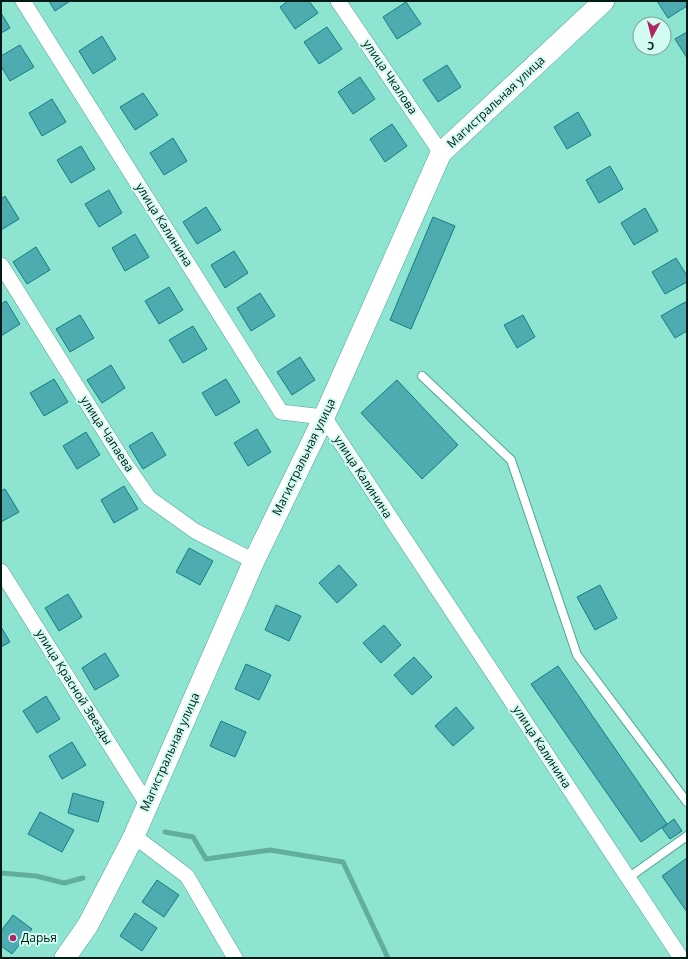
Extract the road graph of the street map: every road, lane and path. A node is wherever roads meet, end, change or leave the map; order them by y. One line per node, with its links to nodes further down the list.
1 (23, 1): 7 (street, улица Калинина)
2 (338, 1): 4 (street, улица Чкалова)
3 (604, 1): 4 (street, Магистральная улица)
4 (441, 153): 7 (street, Магистральная улица)
5 (1, 265): 8 (street, улица Чапаева)
6 (422, 376): 10 (lane)
7 (324, 417): 8 (street, Магистральная улица); 14 (street, улица Калинина)
8 (254, 561): 11 (street, Магистральная улица)
9 (1, 571): 11 (street, улица Красной Звезды)
10 (687, 802)
11 (147, 804): 12 (street, Магистральная улица)
12 (134, 836): 15 (street, Магистральная улица); 16 (street)
13 (687, 836): 14 (lane)
14 (628, 878): 17 (street, улица Калинина)
15 (65, 958)
16 (235, 958)
17 (681, 958)

